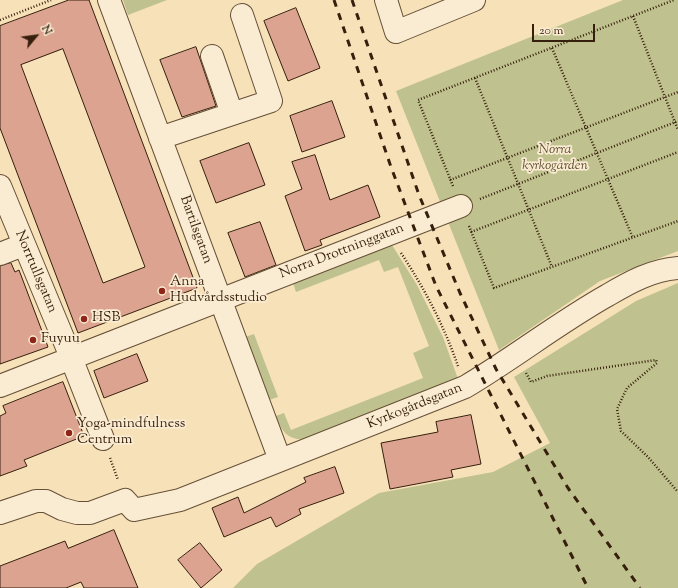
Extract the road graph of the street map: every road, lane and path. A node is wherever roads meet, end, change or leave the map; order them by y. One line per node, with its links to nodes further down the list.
1 (51, 0): 8 (path)
2 (109, 0): 18 (street, Bartilsgatan)
3 (386, 0): 4 (street)
4 (474, 0)
5 (674, 0): 7 (path)
6 (242, 16): 14 (street)
7 (633, 16): 9 (path); 13 (path)
8 (0, 20)
9 (552, 48): 11 (path); 16 (path)
10 (212, 56): 14 (street)
11 (474, 78): 21 (path); 23 (path)
12 (678, 92): 13 (path)
13 (665, 97): 15 (path); 16 (path)
14 (232, 114): 18 (street)
15 (676, 122): 17 (path); 20 (path)
16 (586, 128): 20 (path); 21 (path)
17 (678, 130)
18 (160, 138): 36 (street, Bartilsgatan)
19 (678, 152): 22 (path)
20 (597, 153): 22 (path); 24 (path)
21 (507, 158): 23 (path); 24 (path)
22 (608, 179): 27 (path); 31 (path)
23 (450, 180): 26 (path)
24 (518, 184): 26 (path); 27 (path)
25 (0, 186): 32 (street, Norrtullsgatan)
26 (461, 206): 29 (path); 30 (street, Norra Drottninggatan)
27 (528, 210): 29 (path); 34 (path)
28 (678, 220): 31 (path)
29 (471, 232): 34 (path)
30 (388, 234): 36 (street, Norra Drottninggatan); 40 (path)
31 (633, 238): 34 (path)
32 (23, 245): 33 (street); 37 (street, Norrtullsgatan)
33 (0, 254)
34 (552, 267)
35 (678, 268): 40 (street, Kyrkogårdsgatan)
36 (220, 300): 37 (street, Norra Drottninggatan); 42 (street, Bartilsgatan)
37 (72, 358): 39 (street, Norra Drottninggatan); 41 (street, Norrtullsgatan)
38 (525, 372): 43 (path)
39 (0, 386)
40 (465, 387): 42 (street, Kyrkogårdsgatan)
41 (103, 439)
42 (280, 460): 44 (street, Kyrkogårdsgatan)
43 (678, 492)
44 (0, 513)

